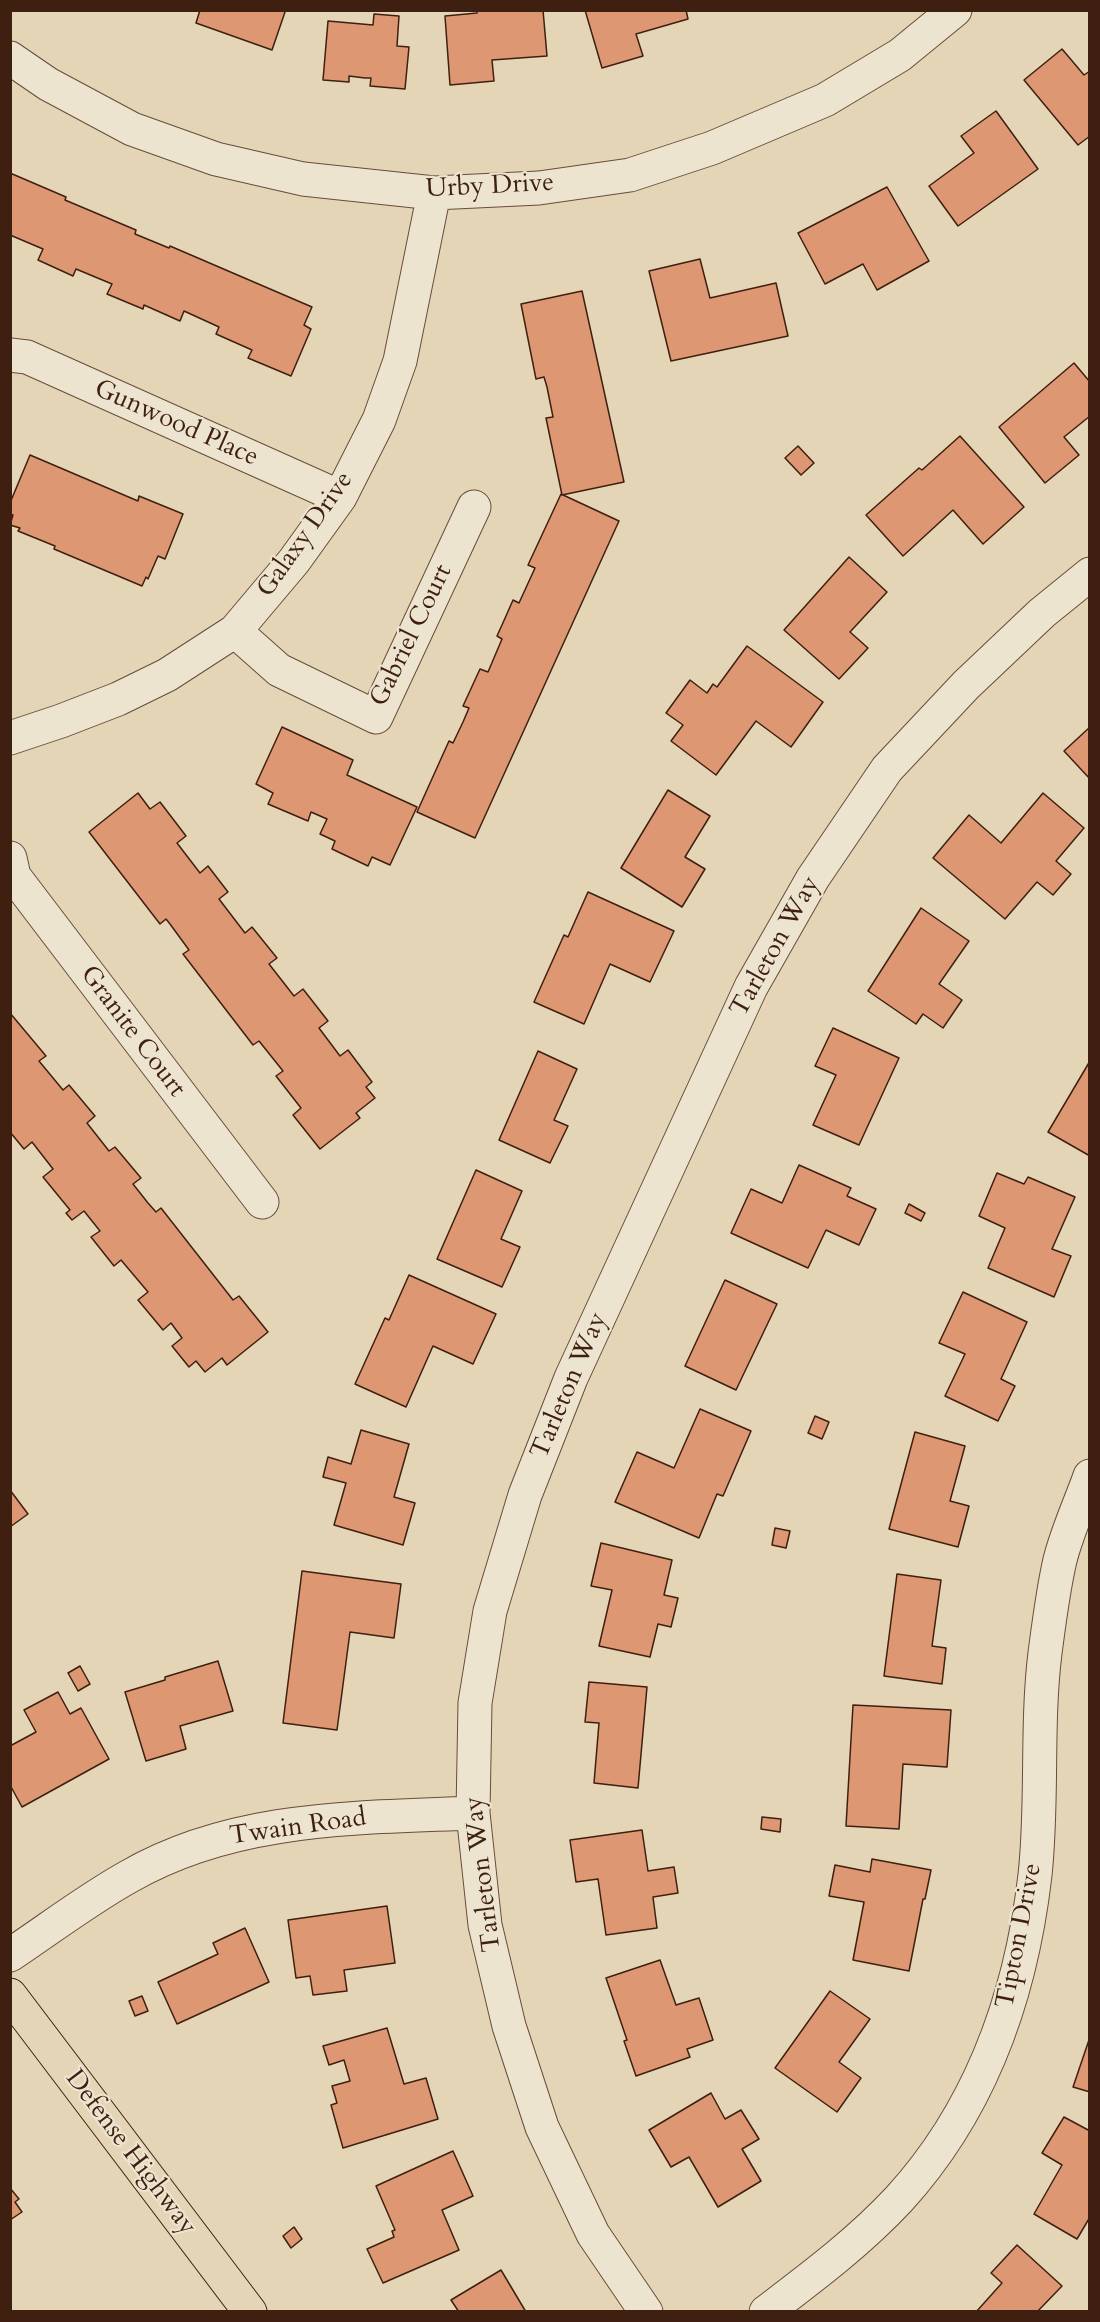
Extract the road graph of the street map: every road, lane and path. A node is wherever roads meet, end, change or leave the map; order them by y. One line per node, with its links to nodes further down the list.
1 (955, 10): 3 (street, Urby Drive)
2 (10, 58): 3 (street, Urby Drive)
3 (434, 193): 5 (street, Galaxy Drive)
4 (10, 355): 5 (street, Gunwood Place)
5 (340, 497): 8 (street, Galaxy Drive)
6 (474, 507): 8 (street, Gabriel Court)
7 (1089, 574): 13 (street, Tarleton Way)
8 (235, 631): 9 (street, Galaxy Drive)
9 (10, 738)
10 (10, 858): 11 (street, Granite Court)
11 (262, 1202)
12 (1089, 1476): 18 (street, Tipton Drive)
13 (473, 1813): 14 (street, Twain Road); 17 (street, Tarleton Way)
14 (10, 1955)
15 (10, 1995): 16 (main road, Defense Highway)
16 (250, 2312)
17 (646, 2312)
18 (766, 2312)

